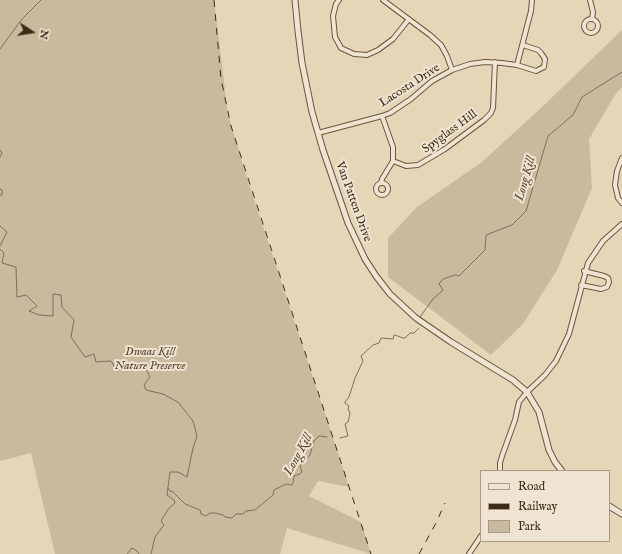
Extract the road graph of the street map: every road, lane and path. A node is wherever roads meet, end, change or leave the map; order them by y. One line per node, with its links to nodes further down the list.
1 (295, 0): 13 (street, Van Patten Drive)
2 (339, 0): 7 (street)
3 (383, 0): 7 (street)
4 (532, 0): 8 (street)
5 (590, 0): 6 (street)
6 (592, 19)
7 (409, 20): 11 (street)
8 (523, 45): 10 (street); 10 (street, Lacosta Drive)
9 (495, 62): 10 (street, Lacosta Drive); 11 (street, Lacosta Drive); 15 (street, Spyglass Hill)
10 (517, 65)
11 (452, 70): 12 (street, Lacosta Drive)
12 (382, 116): 13 (street, Lacosta Drive); 15 (street)
13 (318, 133): 21 (street, Van Patten Drive)
14 (622, 158): 17 (street)
15 (393, 161): 16 (street)
16 (381, 183)
17 (622, 203)
18 (622, 224): 19 (street)
19 (584, 271): 20 (street); 20 (street)
20 (581, 285): 21 (street)
21 (527, 392): 22 (street); 23 (street, Van Patten Drive)
22 (500, 470)
23 (561, 470)
24 (610, 507): 25 (street)
25 (622, 514)
26 (480, 538): 27 (street)
27 (469, 554)

